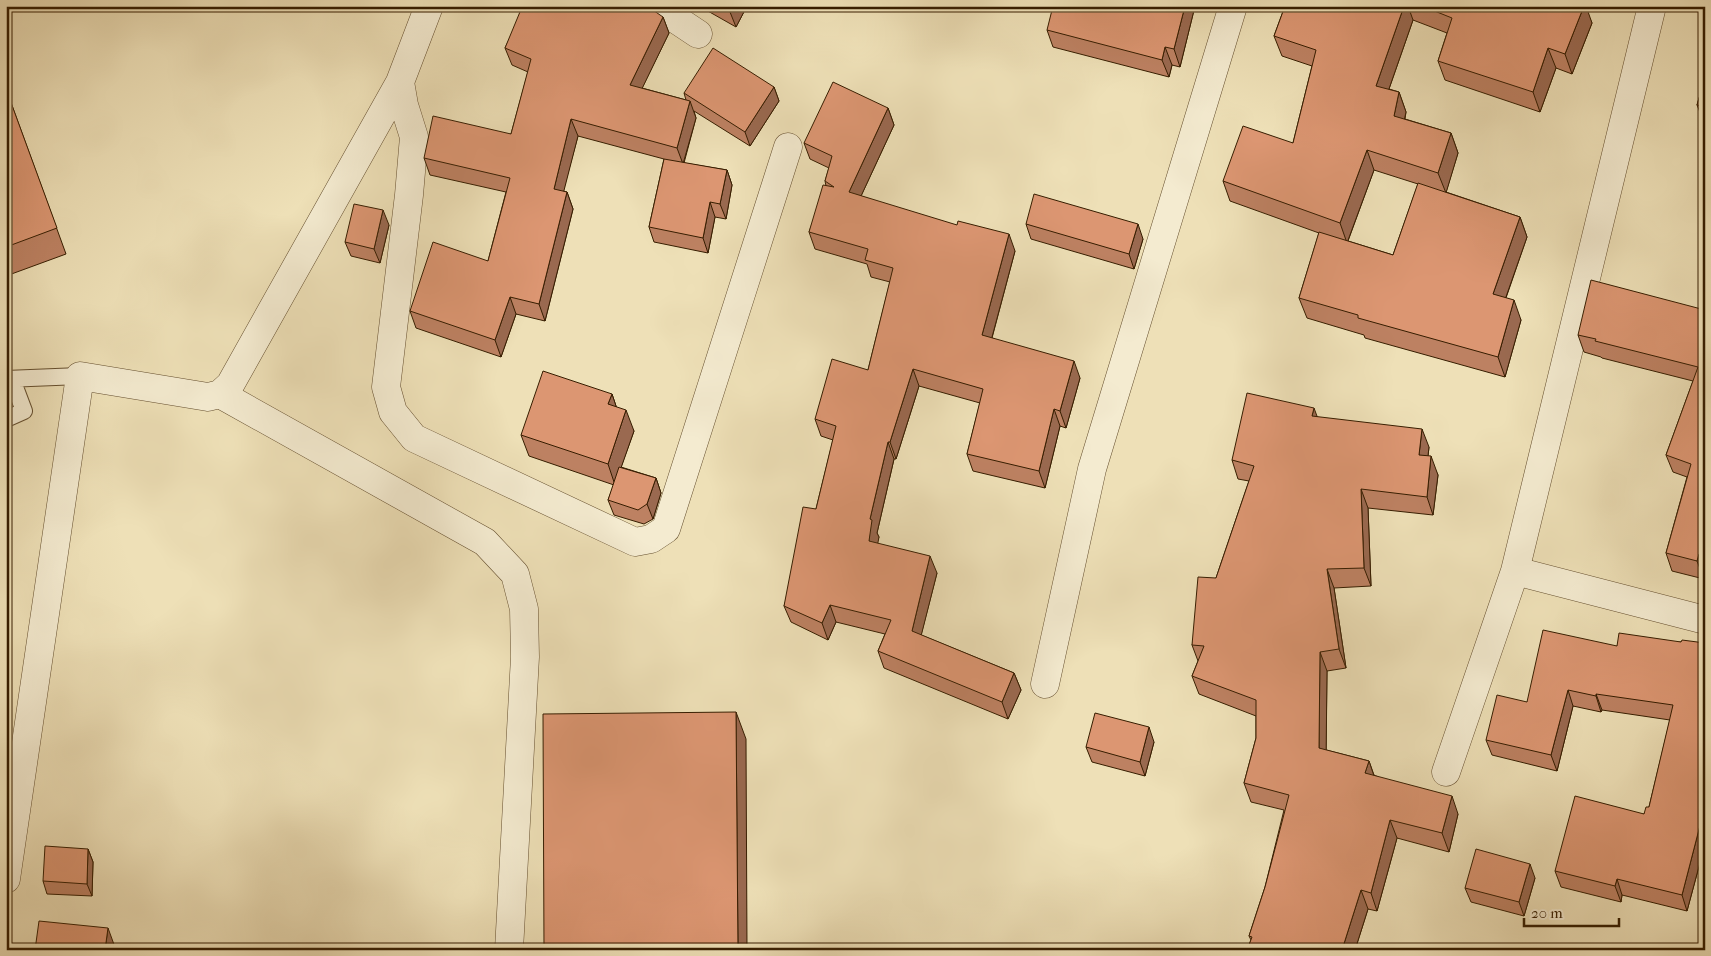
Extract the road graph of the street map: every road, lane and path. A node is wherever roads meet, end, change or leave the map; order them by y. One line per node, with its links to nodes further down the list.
1 (429, 6): 6 (street)
2 (656, 6): 5 (street)
3 (1233, 6): 14 (street)
4 (1652, 6): 12 (street)
5 (698, 34)
6 (400, 82): 7 (street); 10 (street)
7 (788, 147)
8 (80, 376): 9 (lane); 10 (street); 16 (street)
9 (9, 379): 11 (lane)
10 (220, 394): 17 (street)
11 (6, 419)
12 (1514, 571): 13 (street); 15 (street)
13 (1705, 620)
14 (1045, 684)
15 (1446, 772)
16 (6, 879)
17 (509, 950)

